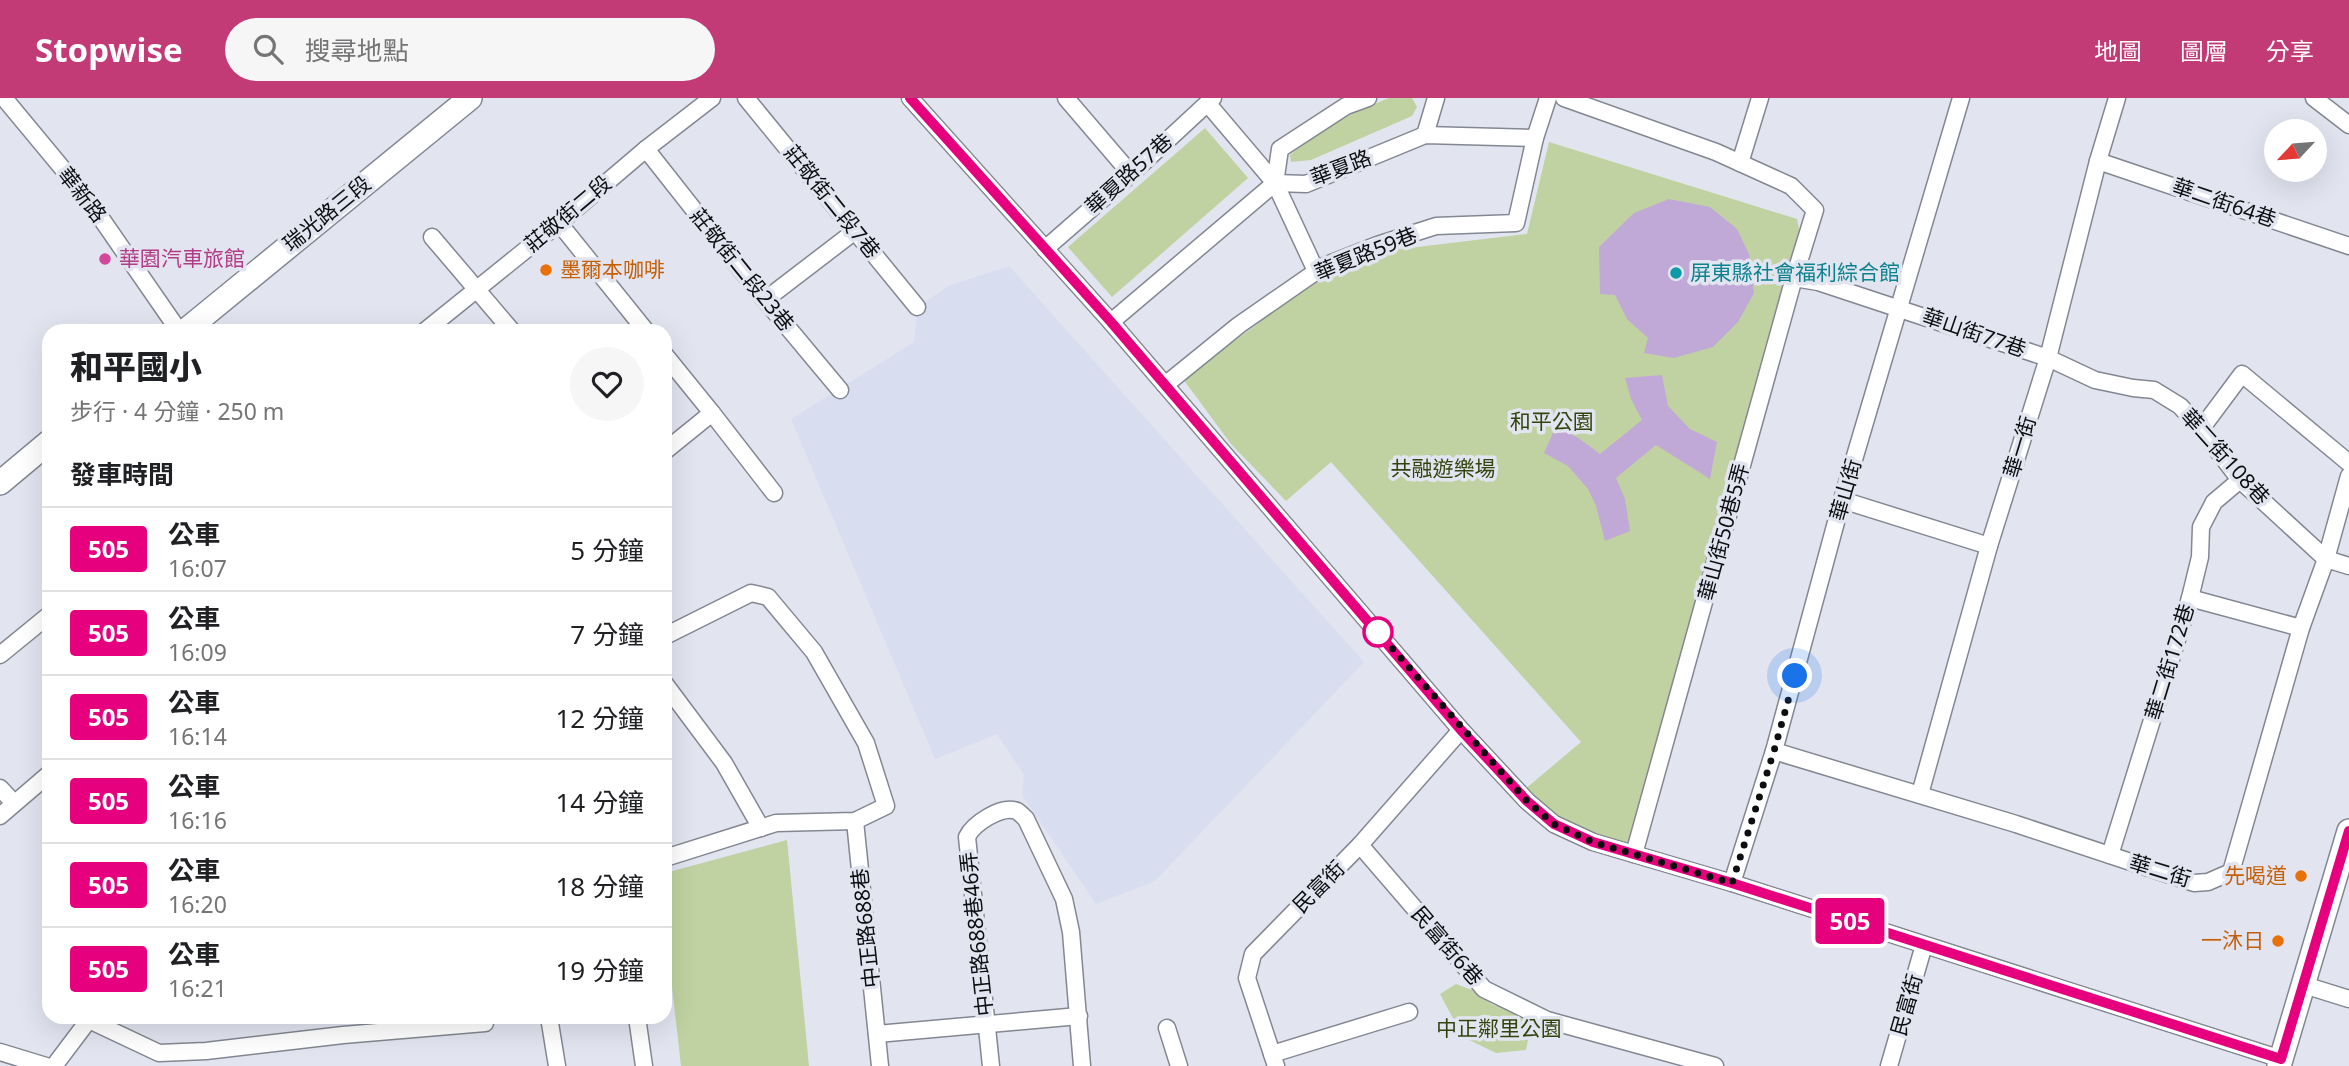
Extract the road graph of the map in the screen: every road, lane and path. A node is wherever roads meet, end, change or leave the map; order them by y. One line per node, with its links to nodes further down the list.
1 (4, 98): 36 (street, 華新路)
2 (470, 98): 37 (street, 瑞光路三段)
3 (712, 98): 19 (street, 莊敬街二段)
4 (746, 98): 25 (street, 莊敬街二段7巷)
5 (910, 98): 28 (street)
6 (1368, 98): 23 (street)
7 (1436, 98): 17 (street)
8 (1548, 98): 18 (street)
9 (1564, 98): 21 (street)
10 (1760, 98): 21 (street)
11 (1961, 98): 34 (street, 華山街)
12 (2117, 98): 20 (street, 華一街)
13 (2314, 98): 16 (street)
14 (1075, 101): 22 (street)
15 (1210, 101): 22 (street, 華夏路57巷); 23 (street)
16 (2349, 125)
17 (1425, 135): 18 (street, 華夏路); 23 (street, 華夏路)
18 (1535, 138): 29 (street, 華夏路59巷)
19 (646, 149): 24 (street, 莊敬街二段); 32 (street, 莊敬街二段23巷)
20 (2098, 161): 27 (street, 華二街64巷); 41 (street, 華一街)
21 (1740, 163): 30 (street, 華山街50巷5弄)
22 (1132, 174): 28 (street, 華夏路57巷)
23 (1275, 183): 29 (street); 35 (street)
24 (559, 223): 31 (street, 莊敬街二段); 40 (street)
25 (855, 231): 32 (street); 33 (street, 莊敬街二段7巷)
26 (432, 237): 31 (street)
27 (2349, 246)
28 (1045, 249): 35 (street)
29 (1316, 271): 43 (street, 華夏路59巷)
30 (1794, 278): 34 (street, 華山街77巷); 75 (street, 華山街50巷5弄)
31 (477, 289): 38 (street, 莊敬街二段); 39 (street)
32 (765, 300): 44 (street, 莊敬街二段23巷)
33 (917, 307)
34 (1900, 307): 41 (street, 華山街77巷); 54 (street, 華山街)
35 (1111, 322): 43 (street)
36 (174, 324)
37 (194, 324)
38 (434, 324)
39 (506, 324)
40 (640, 324)
41 (2048, 358): 46 (street, 華二街108巷); 55 (street, 華一街)
42 (672, 364): 45 (street)
43 (1165, 385): 64 (street)
44 (840, 390)
45 (712, 413): 47 (street); 53 (street)
46 (2201, 429): 49 (street); 51 (street, 華二街108巷)
47 (672, 445)
48 (42, 448): 52 (street)
49 (2349, 463)
50 (2349, 476): 56 (street, 華二街)
51 (2240, 480): 56 (street, 華二街108巷); 58 (street, 華二街172巷)
52 (0, 482)
53 (774, 493)
54 (1842, 500): 55 (street); 65 (street, 華山街)
55 (1989, 547): 68 (street, 華一街)
56 (2326, 559): 57 (street, 華二街108巷); 60 (street, 華二街)
57 (2349, 566)
58 (2190, 598): 60 (street); 76 (street, 華二街172巷)
59 (42, 621): 62 (street)
60 (2301, 628): 76 (street, 華二街)
61 (672, 632): 71 (street)
62 (0, 655)
63 (672, 693): 72 (street)
64 (1461, 730): 74 (street, 民富街); 75 (street)
65 (1774, 751): 68 (street, 華二街); 78 (street, 華山街)
66 (42, 780): 69 (street)
67 (0, 788): 69 (street)
68 (1920, 794): 76 (street, 華二街)
69 (14, 803): 70 (street)
70 (0, 816)
71 (855, 821): 72 (street); 91 (street, 中正路688巷)
72 (761, 828): 77 (street)
73 (2349, 831): 80 (street)
74 (1360, 845): 93 (street, 民富街); 103 (street, 民富街6巷)
75 (1634, 854): 78 (street)
76 (2110, 855)
77 (672, 856)
78 (1732, 883): 79 (street)
79 (1924, 945): 94 (street); 104 (street, 民富街)
80 (2304, 985): 81 (street); 94 (street)
81 (2349, 999)
82 (1409, 1012): 93 (street)
83 (1079, 1016): 89 (street); 89 (street, 中正路688巷46弄); 101 (street, 中正路688巷46弄)
84 (86, 1024): 96 (street)
85 (102, 1024): 86 (street)
86 (473, 1024)
87 (550, 1024): 97 (street)
88 (638, 1024): 98 (street)
89 (987, 1025): 91 (street); 100 (street, 中正路688巷46弄)
90 (1167, 1028): 102 (street)
91 (877, 1034): 99 (street, 中正路688巷)
92 (0, 1052): 95 (street)
93 (1274, 1060)
94 (2280, 1062)
95 (46, 1066)
96 (54, 1066)
97 (557, 1066)
98 (644, 1066)
99 (880, 1066)
100 (991, 1066)
101 (1082, 1066)
102 (1179, 1066)
103 (1715, 1066)
104 (1889, 1066)

